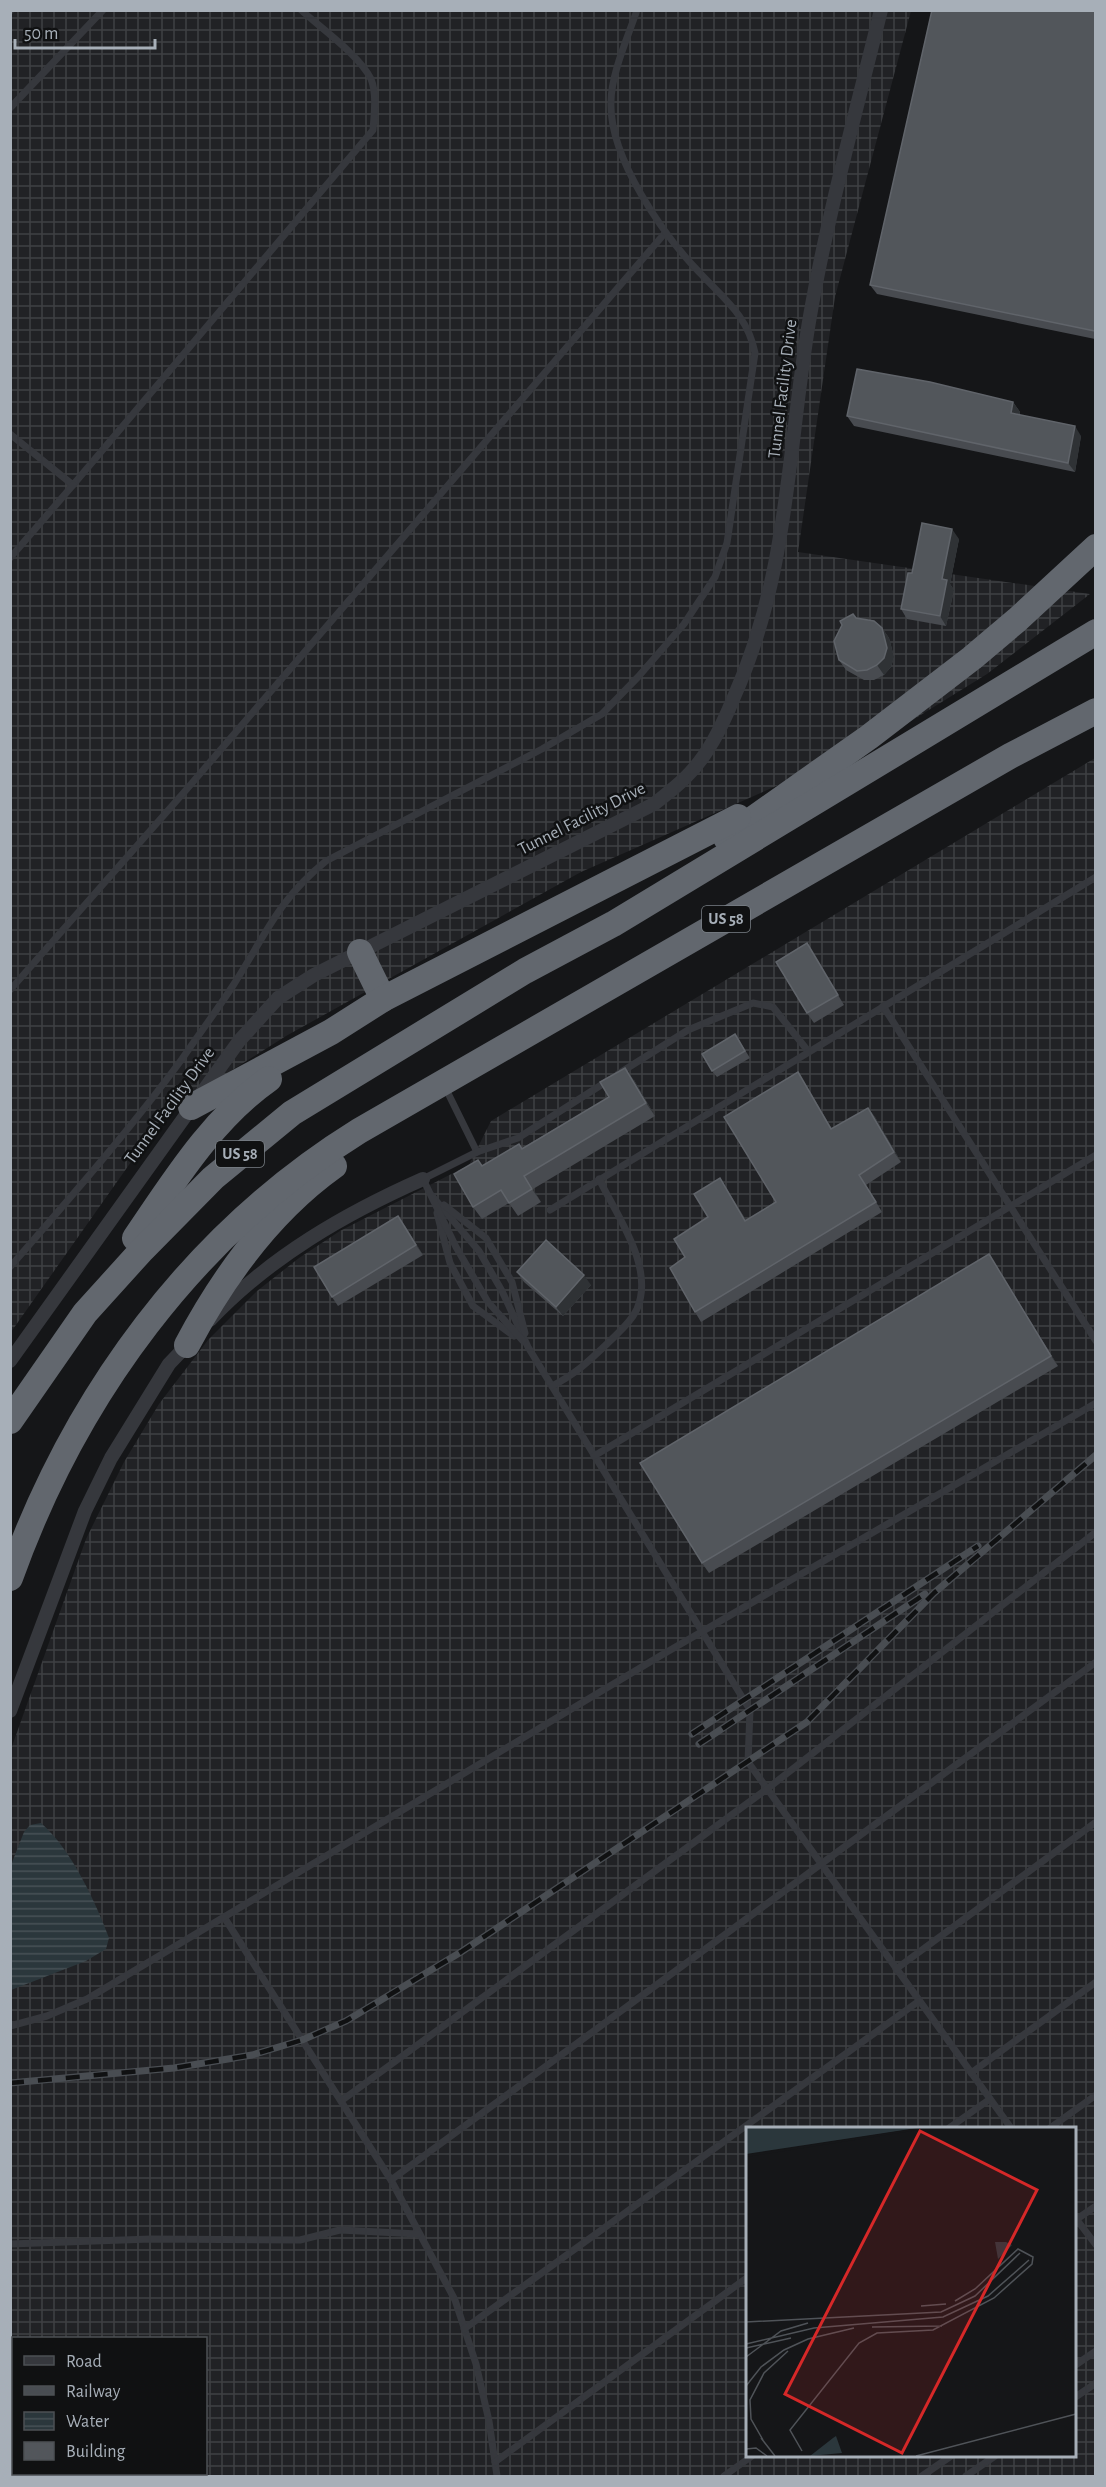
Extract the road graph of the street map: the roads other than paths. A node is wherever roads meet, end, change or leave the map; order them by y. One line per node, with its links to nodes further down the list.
1 (103, 10): 5 (lane)
2 (301, 10): 8 (lane)
3 (637, 10): 6 (lane)
4 (881, 10): 17 (street, Tunnel Facility Drive)
5 (10, 108)
6 (665, 233): 19 (lane); 33 (lane)
7 (10, 434): 8 (lane)
8 (73, 485): 10 (lane)
9 (1090, 550): 15 (highway, US 58)
10 (10, 558)
11 (1095, 632): 18 (highway)
12 (1095, 699): 14 (highway, US 58)
13 (1095, 711): 14 (highway)
14 (1010, 756): 24 (highway, US 58)
15 (792, 789): 18 (highway, US 58); 20 (highway)
16 (1095, 877): 21 (lane)
17 (360, 952): 20 (highway); 25 (street, Tunnel Facility Drive)
18 (525, 970): 34 (highway, US 58)
19 (10, 990)
20 (383, 999): 22 (highway)
21 (883, 1006): 23 (lane); 31 (lane)
22 (332, 1032): 25 (highway); 34 (highway)
23 (808, 1051): 26 (lane); 29 (lane)
24 (444, 1083): 26 (lane); 36 (highway); 44 (highway, US 58)
25 (191, 1107): 38 (street, Tunnel Facility Drive)
26 (477, 1152): 28 (lane)
27 (1095, 1155): 31 (lane)
28 (423, 1179): 30 (lane); 36 (street)
29 (599, 1179): 32 (lane); 39 (lane)
30 (432, 1196): 37 (lane); 37 (lane); 37 (lane); 37 (lane)
31 (1010, 1207): 35 (lane); 42 (lane)
32 (550, 1210)
33 (10, 1267)
34 (85, 1313): 41 (highway, US 58)
35 (1095, 1341)
36 (188, 1345): 47 (street)
37 (528, 1347): 39 (lane)
38 (10, 1361)
39 (552, 1386): 42 (lane)
40 (1095, 1403): 45 (lane)
41 (10, 1421)
42 (594, 1456): 45 (lane)
43 (1095, 1532): 48 (lane)
44 (10, 1578)
45 (701, 1633): 48 (lane); 51 (lane)
46 (1095, 1662): 50 (lane)
47 (10, 1711)
48 (767, 1790): 50 (lane); 59 (lane)
49 (1095, 1822): 52 (lane)
50 (821, 1865): 52 (lane); 63 (lane)
51 (224, 1917): 55 (lane); 59 (lane)
52 (896, 1969): 54 (lane)
53 (1095, 1982): 56 (lane)
54 (919, 2001): 56 (lane); 71 (lane)
55 (10, 2026)
56 (971, 2073): 58 (lane)
57 (1095, 2095): 62 (lane)
58 (990, 2098): 60 (lane); 61 (lane)
59 (341, 2101): 63 (lane)
60 (950, 2127)
61 (1010, 2127)
62 (1051, 2127)
63 (391, 2180): 67 (lane)
64 (1095, 2205): 65 (lane)
65 (1076, 2218)
66 (1076, 2220): 69 (lane)
67 (418, 2234): 68 (lane); 71 (lane)
68 (10, 2244)
69 (1095, 2245)
70 (746, 2278): 79 (lane)
71 (464, 2329): 79 (lane)
72 (1095, 2351): 73 (lane)
73 (1076, 2365)
74 (1095, 2383): 75 (lane)
75 (1076, 2397)
76 (751, 2457): 81 (lane)
77 (950, 2457): 82 (lane)
78 (994, 2457): 83 (lane)
79 (495, 2462): 80 (lane)
80 (497, 2476)
81 (724, 2476)
82 (922, 2476)
83 (966, 2476)

